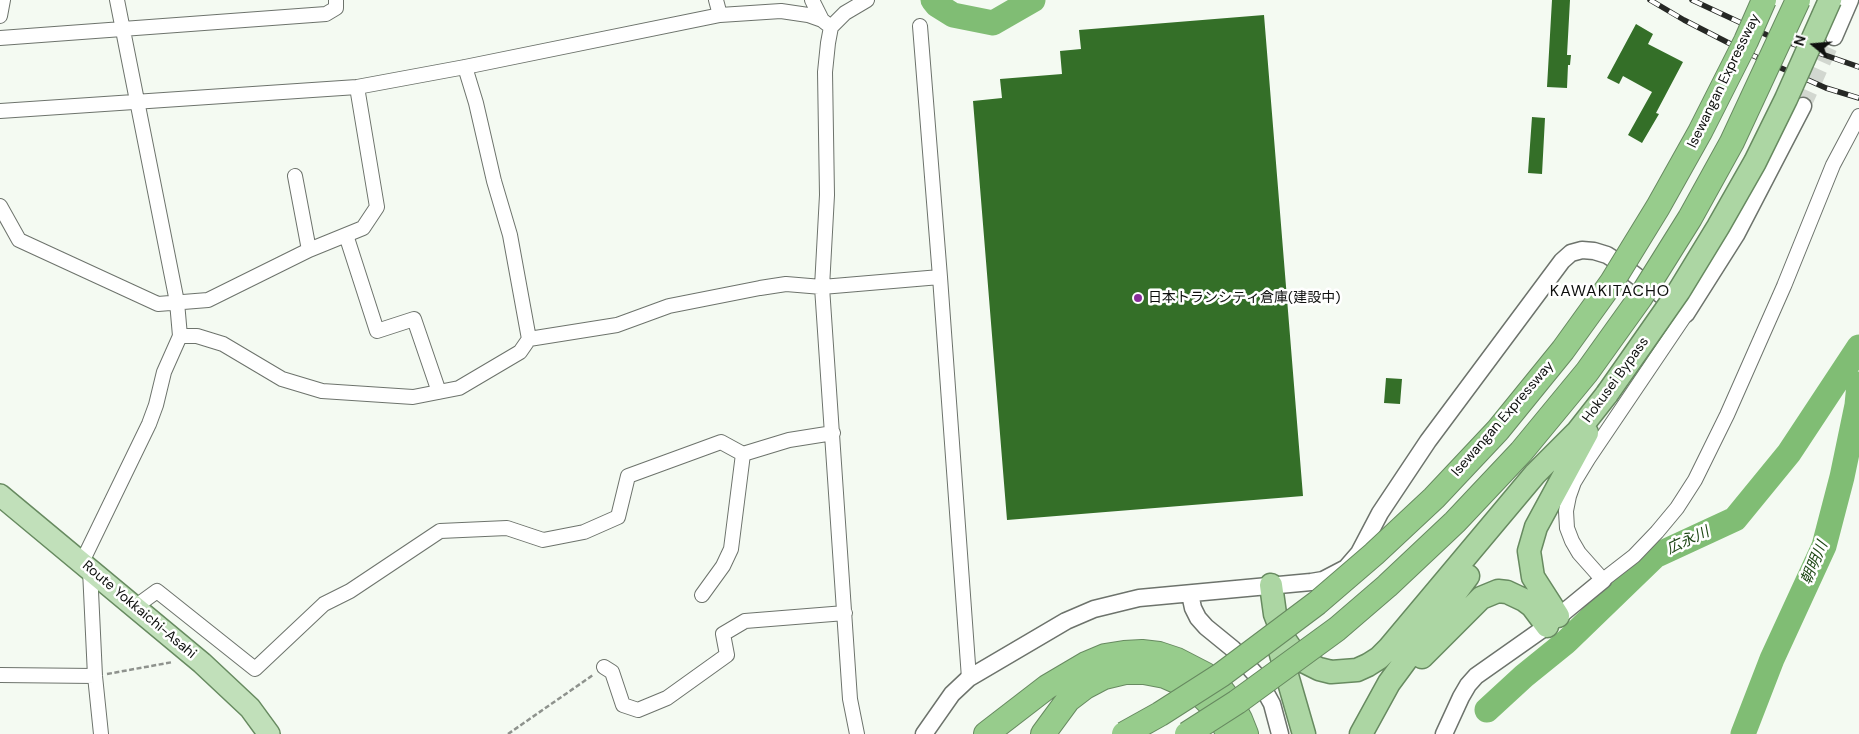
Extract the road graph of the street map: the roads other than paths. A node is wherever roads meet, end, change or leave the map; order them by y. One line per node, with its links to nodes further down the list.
1 (3, 0): 12 (street)
2 (116, 0): 15 (street)
3 (336, 0): 15 (street)
4 (716, 0): 11 (street)
5 (812, 0): 13 (street)
6 (867, 0): 13 (street)
7 (1764, 0): 58 (highway, Isewangan Expressway, bridge)
8 (1798, 0): 59 (highway, bridge)
9 (1830, 0): 35 (highway, Hokusei Bypass, bridge)
10 (1850, 0): 16 (street)
11 (720, 15): 13 (street); 18 (street)
12 (0, 16)
13 (827, 23): 29 (street)
14 (920, 26): 28 (street)
15 (122, 28): 17 (street); 20 (street)
16 (1834, 37)
17 (0, 38)
18 (465, 67): 19 (street); 33 (street)
19 (357, 87): 20 (street); 26 (street)
20 (137, 103): 22 (street); 30 (street)
21 (1803, 106): 31 (street)
22 (0, 111)
23 (1859, 116): 41 (street)
24 (295, 176): 27 (street)
25 (0, 206): 30 (street)
26 (346, 235): 27 (street); 34 (street)
27 (309, 250): 30 (street)
28 (940, 277): 29 (street); 51 (street)
29 (822, 286): 33 (street); 36 (street)
30 (177, 302): 32 (street)
31 (1686, 314): 41 (street); 42 (street)
32 (180, 336): 34 (street); 40 (street)
33 (529, 339): 34 (street)
34 (439, 392)
35 (1607, 394): 37 (highway, Hokusei Bypass); 47 (highway)
36 (833, 433): 38 (street); 46 (street)
37 (1576, 433): 42 (highway); 64 (highway, Hokusei Bypass)
38 (743, 454): 44 (street); 45 (street)
39 (0, 494): 40 (main road, Route Yokkaichi-Asahi)
40 (86, 566): 45 (main road, Route Yokkaichi-Asahi); 50 (street)
41 (1603, 580): 47 (street)
42 (1271, 586): 43 (street); 63 (highway)
43 (1190, 594): 51 (street); 62 (street)
44 (702, 595)
45 (135, 607): 53 (main road, Route Yokkaichi-Asahi)
46 (845, 613): 48 (street); 54 (street)
47 (1553, 621): 65 (highway); 66 (street)
48 (604, 667)
49 (0, 675): 50 (street)
50 (95, 676): 52 (street)
51 (969, 678): 55 (street)
52 (100, 734)
53 (269, 734)
54 (857, 734)
55 (924, 734)
56 (986, 734): 61 (highway)
57 (1043, 734): 60 (highway)
58 (1124, 734)
59 (1187, 734)
60 (1229, 734)
61 (1246, 734)
62 (1280, 734)
63 (1304, 734)
64 (1361, 734)
65 (1368, 734)
66 (1444, 734)

